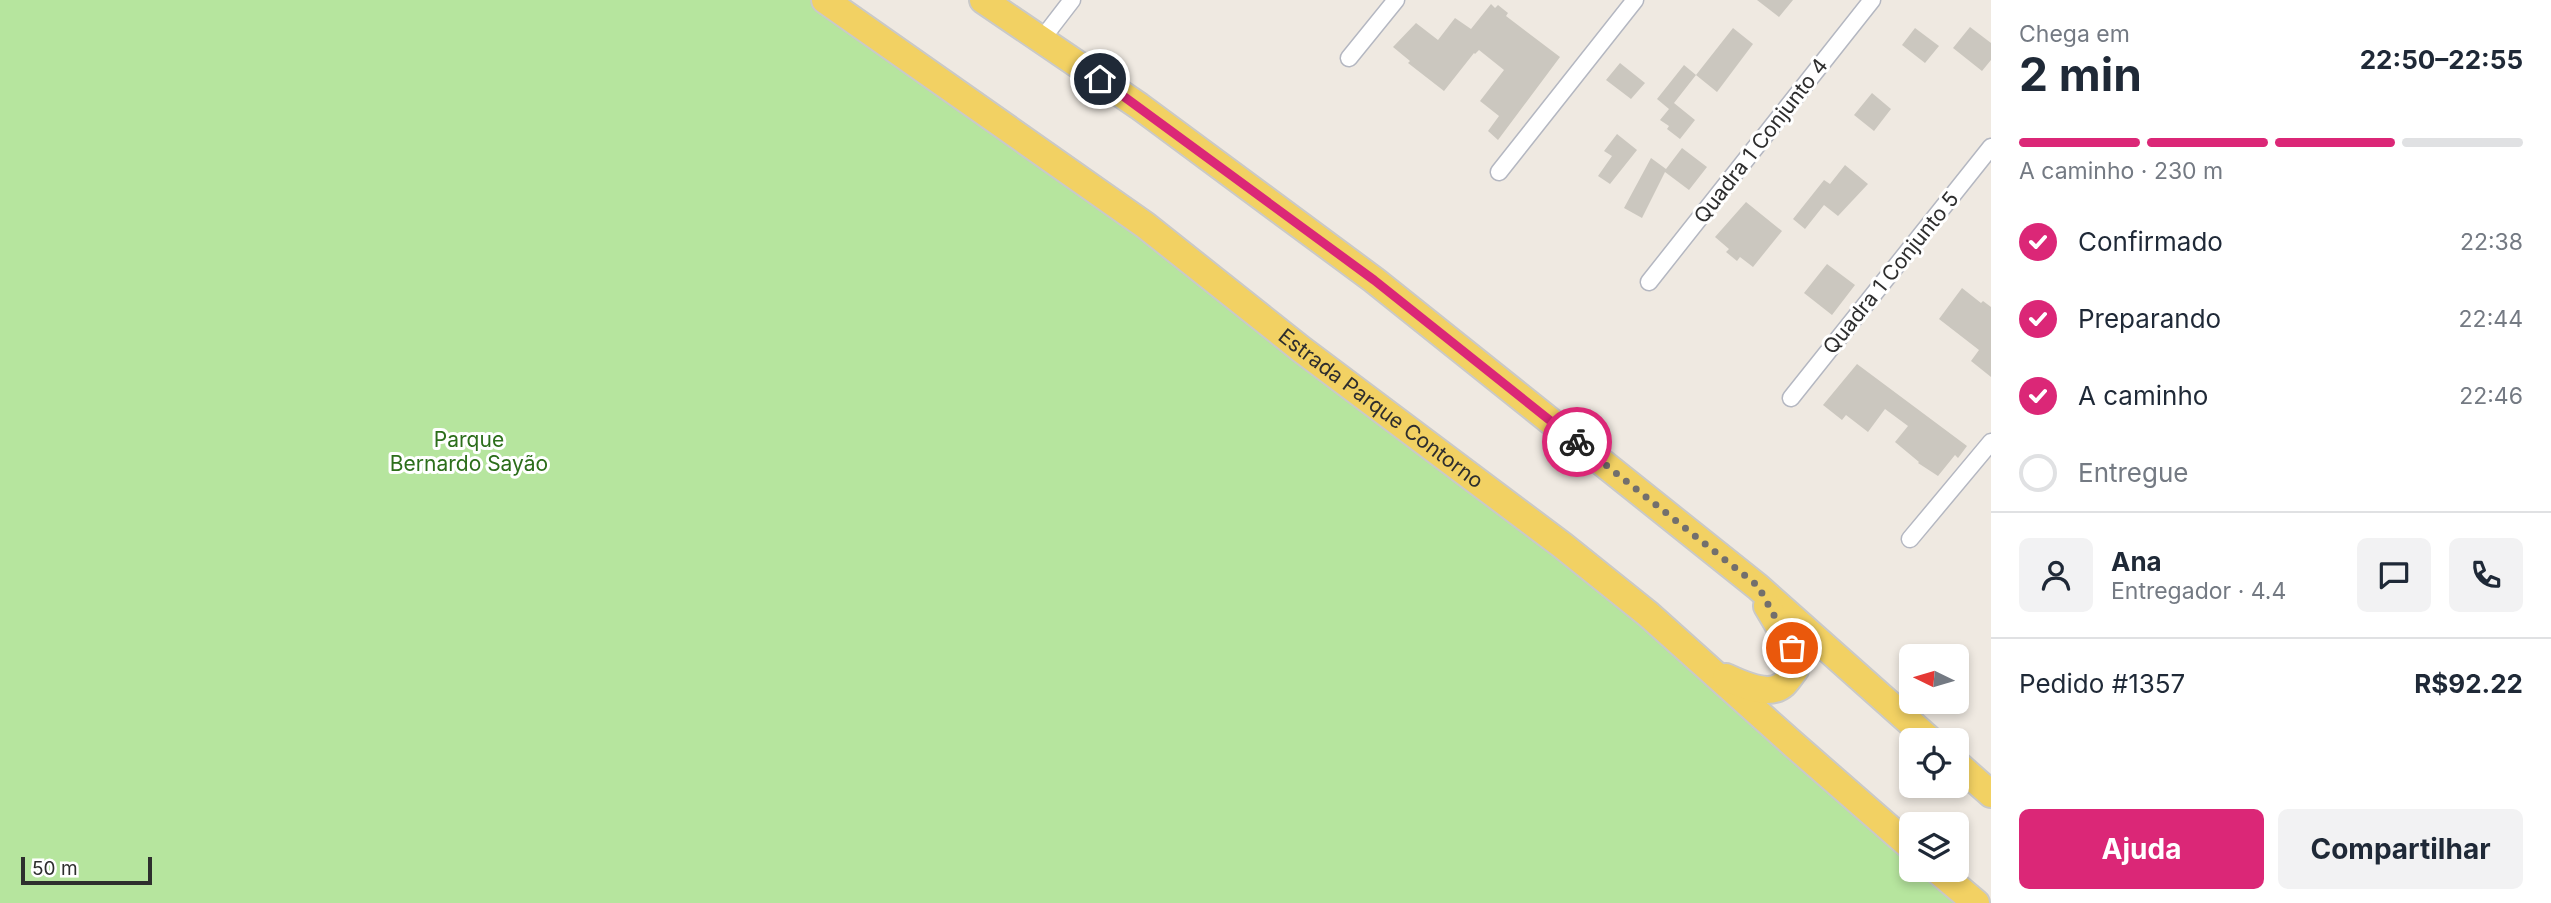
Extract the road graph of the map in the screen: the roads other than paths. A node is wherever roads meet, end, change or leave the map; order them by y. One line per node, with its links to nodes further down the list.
1 (825, 0): 16 (main road, Estrada Parque Contorno)
2 (1072, 0): 7 (street)
3 (1396, 0): 8 (street)
4 (1635, 0): 10 (street)
5 (1872, 0): 11 (street, Quadra 1 Conjunto 4)
6 (998, 4): 7 (main road)
7 (1042, 39): 15 (main road)
8 (1349, 58)
9 (1991, 147): 12 (street, Quadra 1 Conjunto 5)
10 (1499, 172)
11 (1649, 282)
12 (1791, 398)
13 (1991, 442): 14 (street)
14 (1910, 539)
15 (1758, 586): 16 (main road); 17 (main road)
16 (1708, 668): 20 (main road, Estrada Parque Contorno)
17 (1917, 728)
18 (1969, 775): 19 (main road)
19 (1991, 794)
20 (1899, 836)
21 (1951, 882): 22 (main road)
22 (1976, 903)

